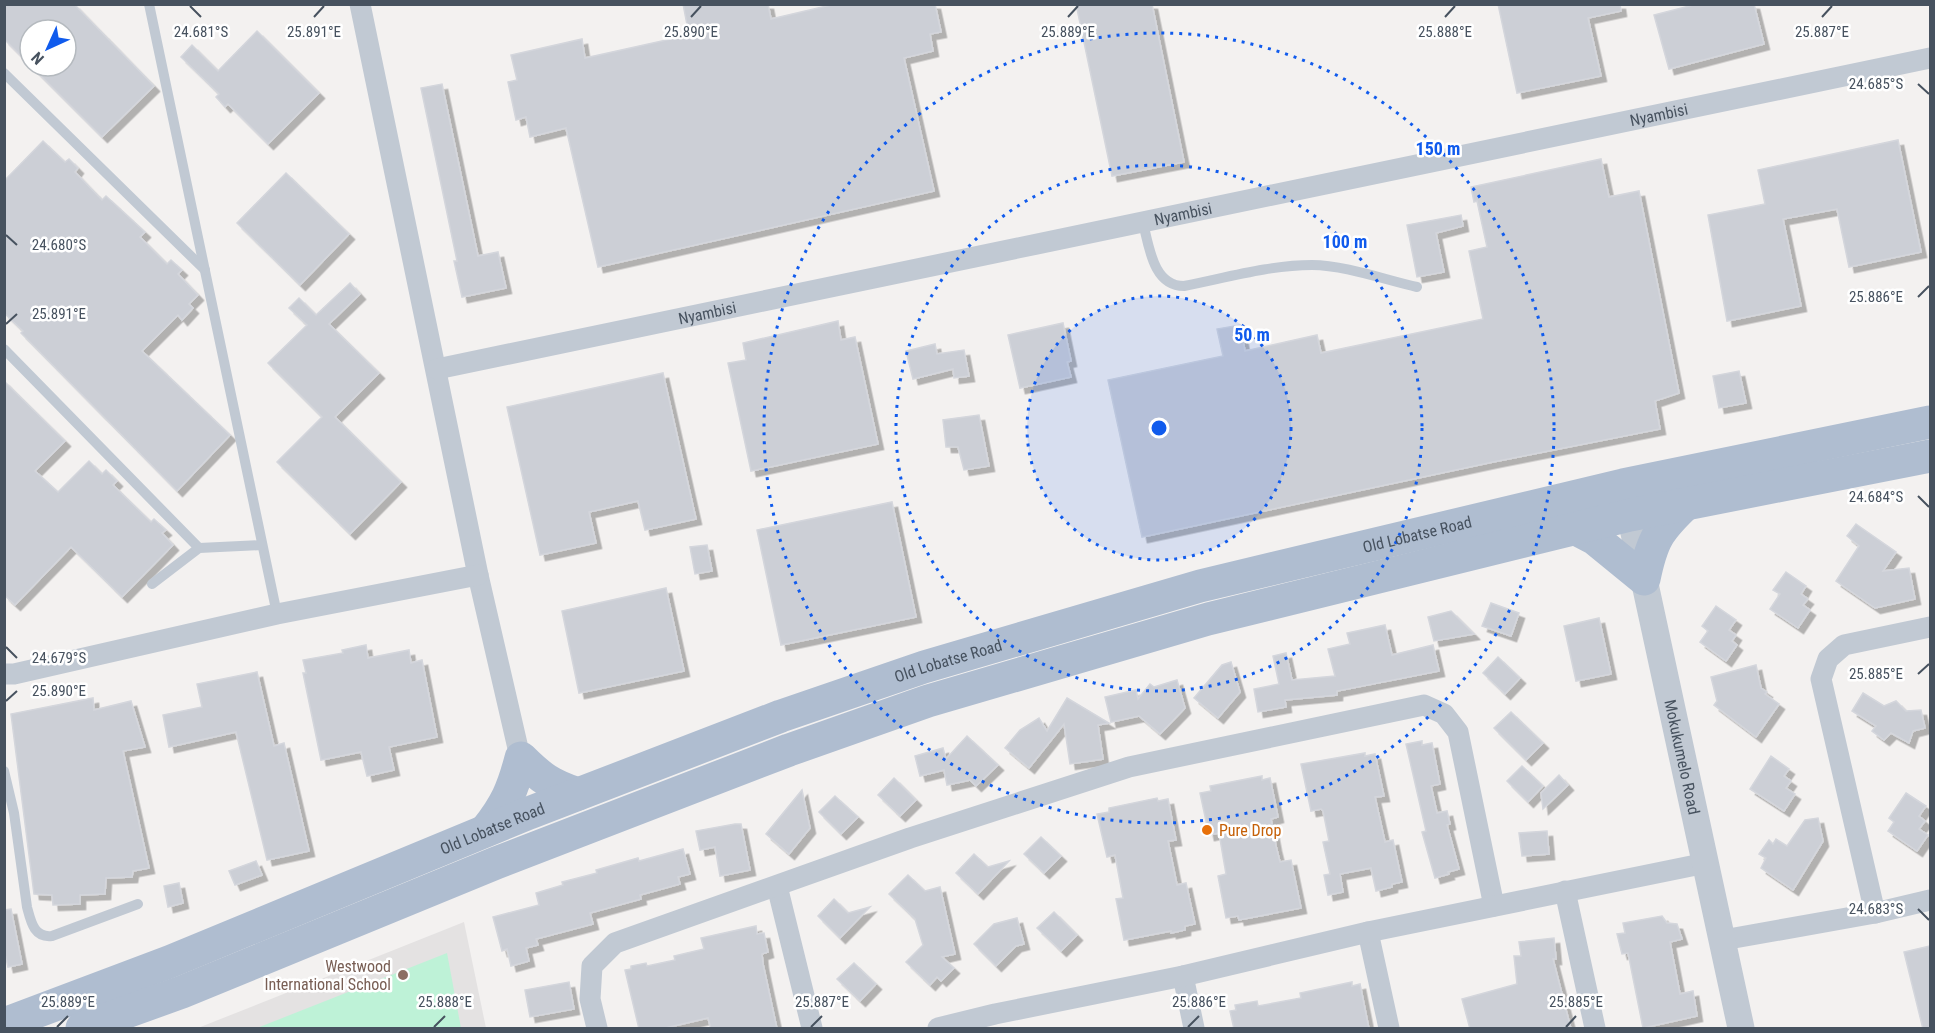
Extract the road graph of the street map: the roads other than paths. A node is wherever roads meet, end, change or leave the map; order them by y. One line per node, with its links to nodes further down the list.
1 (149, 4): 6 (lane)
2 (360, 4): 9 (street)
3 (1930, 58): 5 (street, Nyambisi)
4 (4, 73): 6 (lane)
5 (1143, 223): 7 (lane); 9 (street, Nyambisi)
6 (205, 270): 15 (lane)
7 (1418, 287)
8 (4, 349): 16 (lane)
9 (437, 369): 17 (street)
10 (1930, 422): 12 (main road, Old Lobatse Road)
11 (1930, 456): 13 (main road, Old Lobatse Road)
12 (1627, 500): 13 (main road, Old Lobatse Road); 14 (main road, Old Lobatse Road); 18 (street, Mokukumelo Road); 25 (main road, Old Lobatse Road)
13 (1688, 502): 18 (main road)
14 (1574, 528): 18 (main road); 28 (main road, Old Lobatse Road)
15 (262, 545): 16 (lane); 20 (lane)
16 (199, 548): 19 (lane)
17 (478, 574): 20 (street); 23 (street)
18 (1644, 579): 30 (street, Mokukumelo Road)
19 (152, 584)
20 (277, 614): 22 (street)
21 (1930, 627): 36 (street)
22 (4, 674)
23 (521, 758): 25 (main road); 26 (street); 27 (main road)
24 (4, 771): 34 (lane)
25 (578, 794): 26 (main road, Old Lobatse Road)
26 (529, 813): 27 (main road, Old Lobatse Road); 28 (main road); 29 (main road)
27 (486, 830): 41 (main road, Old Lobatse Road)
28 (564, 838): 29 (main road, Old Lobatse Road)
29 (496, 863): 42 (main road, Old Lobatse Road)
30 (1706, 863): 32 (street); 38 (street, Mokukumelo Road)
31 (777, 886): 35 (street); 43 (street); 44 (street)
32 (1565, 891): 35 (street); 48 (street)
33 (1930, 900): 36 (street)
34 (138, 904)
35 (1494, 906): 37 (street)
36 (1875, 913): 38 (street)
37 (1368, 932): 39 (street); 47 (street)
38 (1723, 940): 49 (street, Mokukumelo Road)
39 (1183, 976): 40 (street); 46 (street)
40 (996, 1021): 45 (street)
41 (4, 1024)
42 (82, 1029)
43 (597, 1029)
44 (812, 1029)
45 (938, 1029)
46 (1194, 1029)
47 (1389, 1029)
48 (1595, 1029)
49 (1741, 1029)

